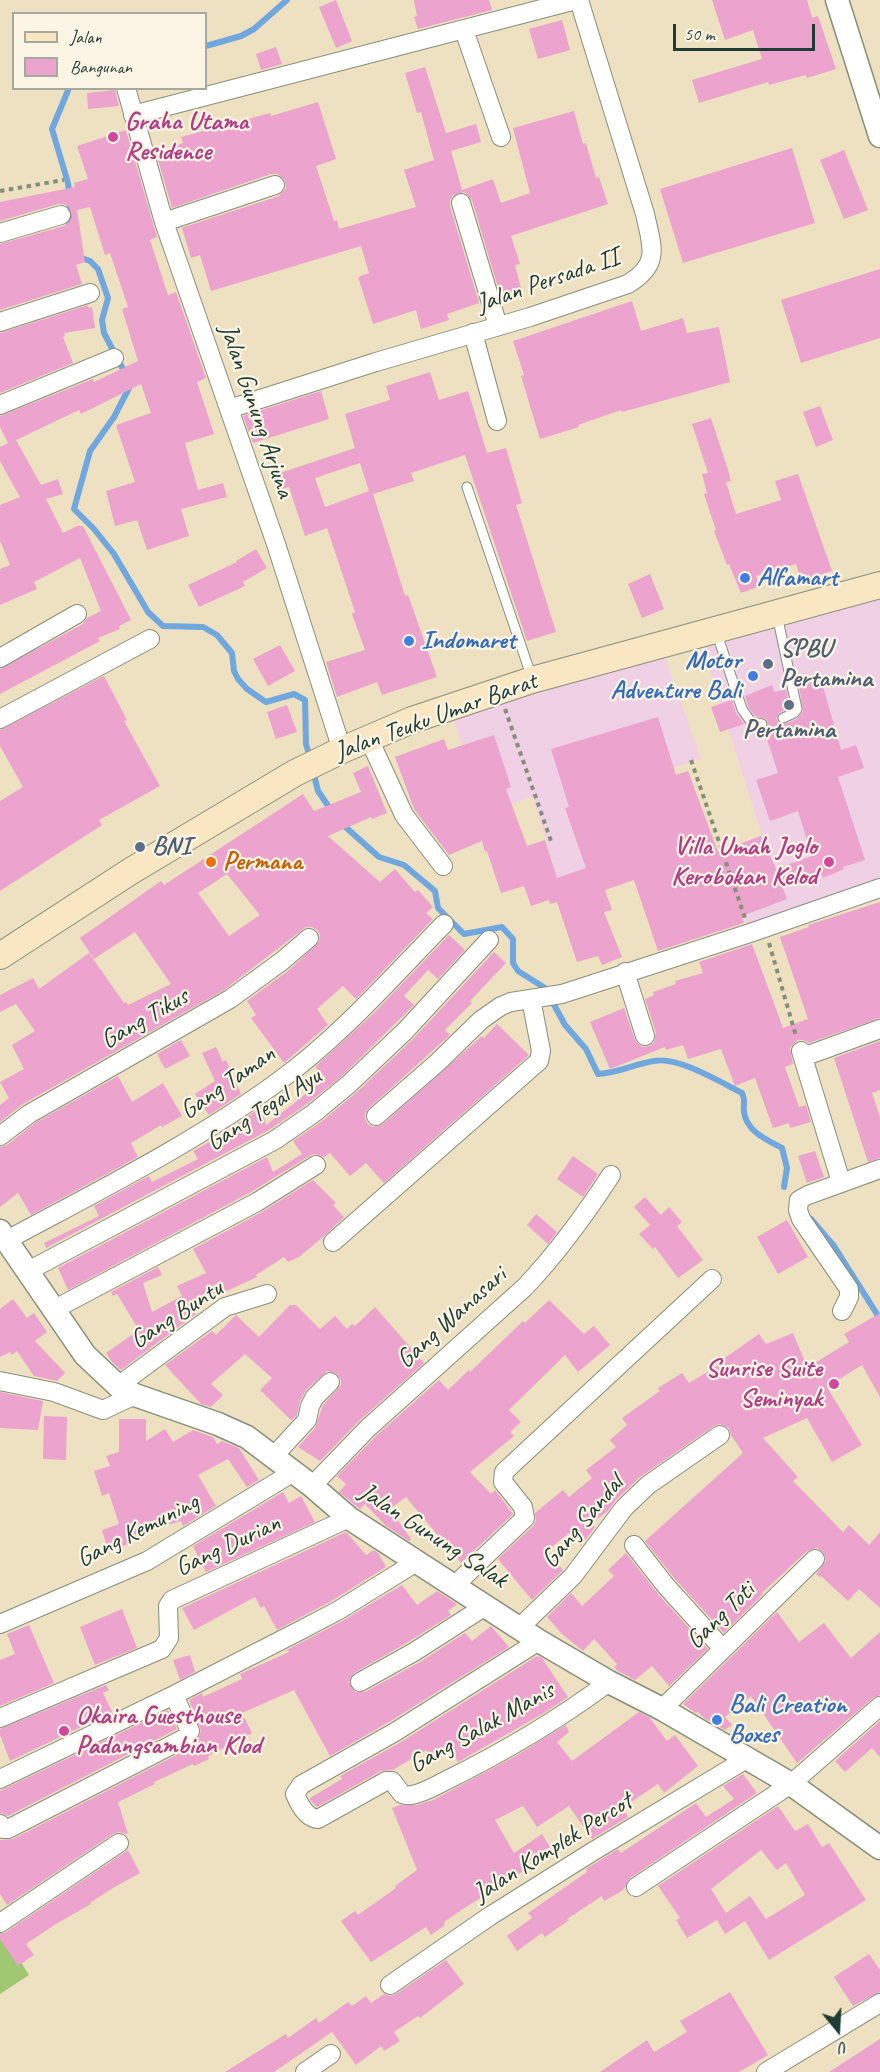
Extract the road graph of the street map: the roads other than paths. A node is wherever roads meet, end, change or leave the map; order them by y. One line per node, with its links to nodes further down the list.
1 (577, 0): 3 (street, Jalan Persada II); 15 (street, Jalan Persada II)
2 (837, 0): 6 (street)
3 (464, 30): 5 (street, Jalan Persada II); 7 (street)
4 (127, 90): 5 (street, Jalan Gunung Arjuna)
5 (134, 115): 11 (street, Jalan Gunung Arjuna)
6 (880, 136)
7 (501, 137)
8 (275, 185): 11 (street)
9 (461, 203): 15 (street)
10 (61, 215): 12 (street)
11 (164, 222): 19 (street, Jalan Gunung Arjuna)
12 (0, 233)
13 (90, 293): 14 (street)
14 (0, 322)
15 (498, 326): 16 (street, Jalan Persada II)
16 (473, 333): 19 (street, Jalan Persada II); 20 (street)
17 (114, 358): 18 (street)
18 (0, 405)
19 (229, 409): 33 (street, Jalan Gunung Arjuna)
20 (497, 422)
21 (466, 487): 28 (lane)
22 (880, 585): 24 (main road, Jalan Teuku Umar Barat)
23 (77, 614): 27 (street)
24 (777, 615): 25 (main road, Jalan Teuku Umar Barat); 29 (lane)
25 (716, 631): 28 (main road, Jalan Teuku Umar Barat); 31 (lane)
26 (150, 639): 30 (street)
27 (0, 658)
28 (532, 680): 32 (main road, Jalan Teuku Umar Barat)
29 (783, 718)
30 (0, 719)
31 (762, 724)
32 (369, 739): 33 (main road, Jalan Teuku Umar Barat); 34 (street)
33 (338, 752): 39 (main road, Jalan Teuku Umar Barat)
34 (443, 866)
35 (880, 888): 40 (street)
36 (444, 924): 50 (street, Gang Taman)
37 (309, 938): 45 (street, Gang Tikus)
38 (489, 940): 52 (street, Gang Tegal Ayu)
39 (0, 956)
40 (625, 972): 41 (street); 43 (street)
41 (535, 999): 44 (street); 51 (street)
42 (880, 1029): 49 (street)
43 (645, 1036)
44 (376, 1116)
45 (0, 1136)
46 (316, 1165): 55 (street)
47 (880, 1169): 49 (street)
48 (611, 1175): 63 (street, Gang Wanasari)
49 (841, 1182): 56 (street)
50 (4, 1236): 52 (street, Jalan Gunung Salak)
51 (333, 1242)
52 (28, 1271): 55 (street, Jalan Gunung Salak)
53 (712, 1279): 68 (street)
54 (267, 1294): 59 (street, Gang Buntu)
55 (53, 1310): 59 (street, Jalan Gunung Salak)
56 (842, 1311)
57 (0, 1381): 59 (street, Gang Buntu)
58 (330, 1382): 61 (street)
59 (127, 1390): 61 (street, Jalan Gunung Salak)
60 (720, 1435): 71 (street, Gang Sandal)
61 (272, 1458): 62 (street, Jalan Gunung Salak)
62 (292, 1473): 63 (street, Jalan Gunung Salak); 70 (street, Gang Kemuning)
63 (312, 1486): 64 (street, Jalan Gunung Salak)
64 (349, 1518): 67 (street, Jalan Gunung Salak); 79 (street, Gang Durian)
65 (634, 1545): 73 (street)
66 (815, 1559): 73 (street, Gang Toti)
67 (418, 1561): 68 (street, Jalan Gunung Salak); 76 (street)
68 (455, 1585): 69 (street, Jalan Gunung Salak)
69 (487, 1605): 71 (street, Jalan Gunung Salak); 74 (street)
70 (0, 1624)
71 (519, 1628): 72 (street, Jalan Gunung Salak)
72 (539, 1641): 75 (street, Jalan Gunung Salak); 75 (street, Gang Salak Manis)
73 (723, 1649): 78 (street, Gang Toti)
74 (360, 1682)
75 (609, 1682): 78 (street, Jalan Gunung Salak)
76 (174, 1695): 81 (street); 83 (street)
77 (880, 1706): 82 (street)
78 (662, 1708): 80 (street, Jalan Gunung Salak)
79 (0, 1718)
80 (747, 1758): 82 (street, Jalan Gunung Salak); 88 (street, Jalan Komplek Percot)
81 (0, 1779)
82 (791, 1784): 85 (street, Jalan Gunung Salak); 86 (street)
83 (0, 1824)
84 (119, 1843): 87 (street)
85 (880, 1848)
86 (636, 1887)
87 (0, 1923)
88 (390, 1985)
89 (880, 2003): 92 (street)
90 (332, 2054): 91 (street)
91 (305, 2072)
92 (766, 2072)

